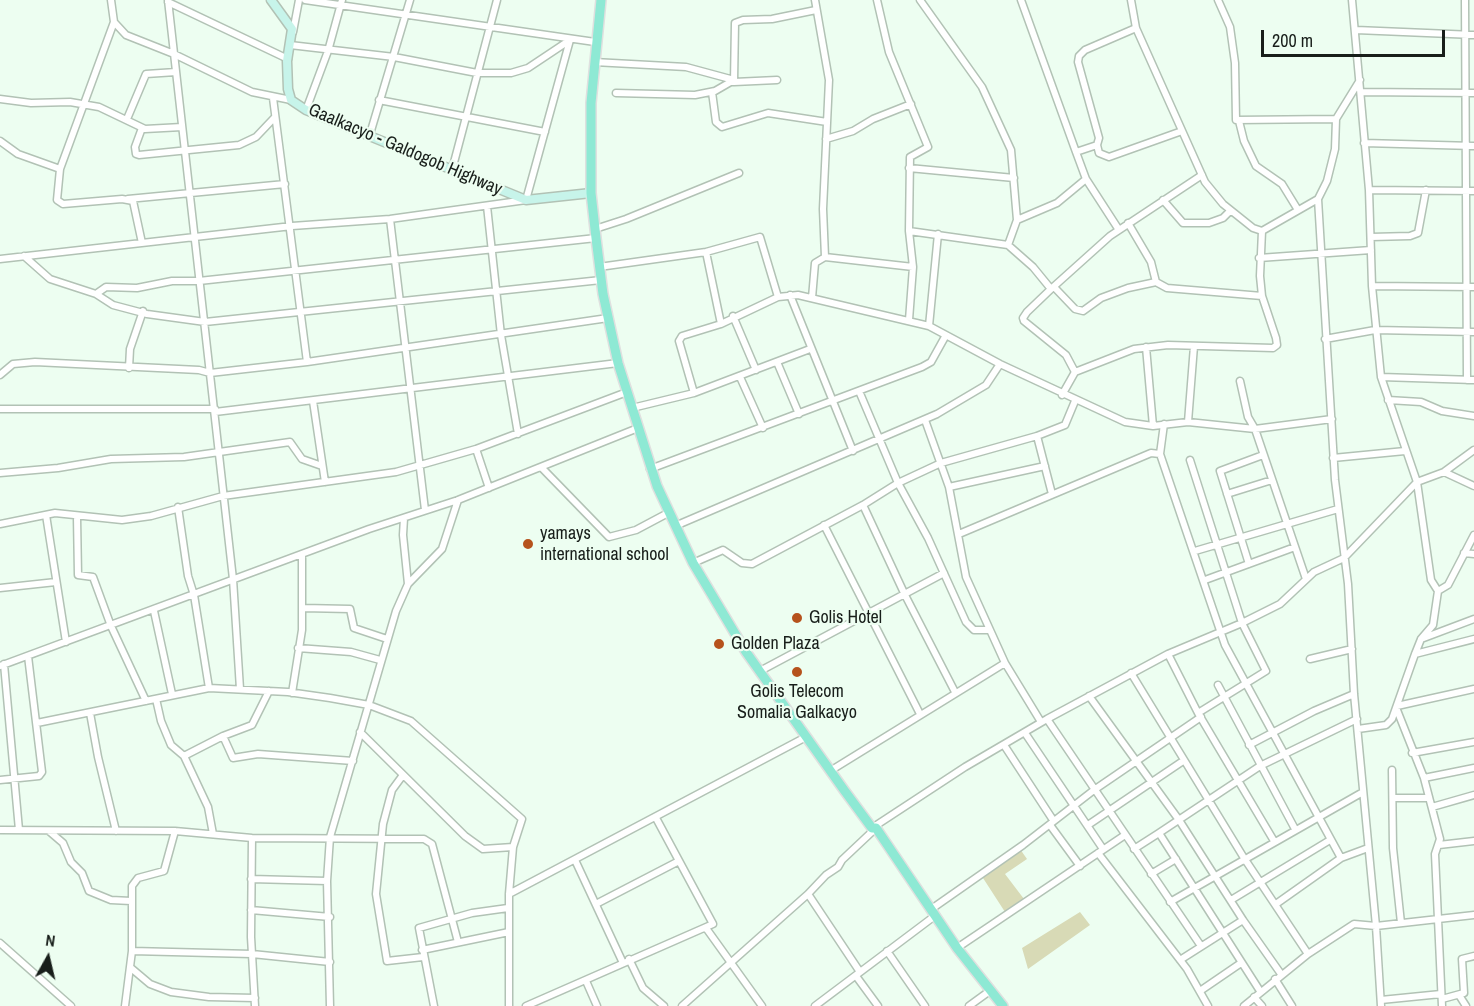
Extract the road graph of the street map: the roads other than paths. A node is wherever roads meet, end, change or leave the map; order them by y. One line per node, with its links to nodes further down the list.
1 (111, 0): 20 (street)
2 (271, 0): 32 (street, Gaalkacyo - Galdogob Highway)
3 (299, 0): 28 (street)
4 (305, 0): 17 (street)
5 (410, 0): 19 (street)
6 (496, 0): 21 (street)
7 (601, 0): 27 (main road)
8 (814, 0): 18 (street)
9 (877, 0): 49 (street)
10 (920, 0): 75 (street)
11 (1021, 0): 69 (street)
12 (1131, 0): 22 (street)
13 (1218, 0): 55 (street)
14 (1352, 0): 23 (street)
15 (1465, 0): 25 (street)
16 (168, 1): 30 (street); 32 (street)
17 (341, 3): 19 (street); 29 (street)
18 (816, 10): 36 (street); 56 (street)
19 (406, 15): 21 (street); 31 (street)
20 (114, 22): 30 (street); 48 (street)
21 (490, 27): 26 (street); 35 (street)
22 (1136, 28): 59 (street); 65 (street)
23 (1356, 30): 25 (street); 38 (street)
24 (1474, 35): 25 (street)
25 (1465, 36): 42 (street)
26 (570, 40): 27 (street); 35 (street); 60 (street)
27 (596, 42): 33 (main road)
28 (290, 45): 29 (street); 32 (street)
29 (328, 51): 31 (street); 50 (street)
30 (174, 54): 34 (street); 44 (street)
31 (394, 57): 35 (street); 47 (street)
32 (287, 61): 46 (street, Gaalkacyo - Galdogob Highway)
33 (594, 62): 36 (street); 83 (main road)
34 (176, 72): 53 (street); 57 (street)
35 (477, 73): 51 (street)
36 (734, 80): 37 (street); 39 (street)
37 (777, 80)
38 (1360, 80): 40 (street); 54 (street)
39 (712, 92): 41 (street); 56 (street)
40 (1361, 92): 42 (street); 64 (street)
41 (616, 93)
42 (1466, 93): 43 (street); 66 (street)
43 (1474, 93)
44 (273, 98): 46 (street); 52 (street)
45 (0, 99): 48 (street)
46 (291, 100): 50 (street, Gaalkacyo - Galdogob Highway)
47 (379, 100): 51 (street); 61 (street)
48 (81, 104): 53 (street); 71 (street)
49 (911, 104): 62 (street); 70 (street)
50 (306, 110): 61 (street, Gaalkacyo - Galdogob Highway)
51 (466, 116): 60 (street); 72 (street)
52 (275, 117): 68 (street); 77 (street)
53 (126, 118): 58 (street)
54 (1336, 119): 55 (street); 85 (street)
55 (1239, 121): 89 (street)
56 (827, 122): 62 (street)
57 (182, 127): 58 (street); 68 (street)
58 (142, 128): 68 (street)
59 (1182, 131): 65 (street); 74 (street)
60 (545, 132): 86 (street)
61 (370, 134): 72 (street, Gaalkacyo - Galdogob Highway)
62 (826, 139): 111 (street)
63 (0, 141): 71 (street)
64 (1364, 142): 66 (street); 78 (street)
65 (1096, 146): 69 (street)
66 (1466, 146): 67 (street); 80 (street)
67 (1474, 146)
68 (184, 151): 82 (street)
69 (1076, 152): 76 (street)
70 (909, 168): 75 (street); 96 (street)
71 (60, 169): 84 (street)
72 (452, 170): 86 (street, Gaalkacyo - Galdogob Highway)
73 (739, 173): 98 (street)
74 (1202, 175): 87 (street); 90 (street)
75 (1014, 178): 92 (street)
76 (1086, 179): 92 (street); 95 (street)
77 (285, 184): 82 (street); 94 (street)
78 (1369, 190): 79 (street); 100 (street)
79 (1426, 190): 80 (street); 100 (street)
80 (1466, 191): 81 (street); 102 (street)
81 (1474, 191)
82 (189, 193): 84 (street); 101 (street)
83 (591, 193): 86 (street, Gaalkacyo - Galdogob Highway); 98 (main road)
84 (128, 199): 104 (street)
85 (1318, 199): 89 (street); 109 (street)
86 (526, 200): 88 (street)
87 (1163, 200): 90 (street); 93 (street)
88 (487, 206): 91 (street); 106 (street)
89 (1298, 210): 97 (street)
90 (1230, 211): 97 (street)
91 (390, 219): 94 (street); 114 (street)
92 (1017, 220): 105 (street)
93 (1128, 223): 95 (street); 120 (street)
94 (292, 226): 101 (street); 117 (street)
95 (1119, 230): 124 (street)
96 (909, 231): 99 (street); 116 (street)
97 (1262, 231): 112 (street)
98 (595, 233): 106 (street); 115 (main road)
99 (938, 234): 105 (street); 139 (street)
100 (1371, 237): 107 (street)
101 (195, 238): 104 (street); 119 (street)
102 (1466, 241): 103 (street); 122 (street)
103 (1474, 241)
104 (142, 243): 110 (street)
105 (1008, 245): 124 (street)
106 (491, 248): 114 (street); 125 (street)
107 (1371, 250): 109 (street); 121 (street)
108 (706, 252): 115 (street); 129 (street); 138 (street)
109 (1320, 252): 112 (street); 145 (street)
110 (24, 256): 113 (street); 126 (street)
111 (825, 257): 116 (street); 130 (street)
112 (1259, 258): 128 (street)
113 (0, 259)
114 (395, 260): 117 (street); 131 (street)
115 (600, 267): 118 (main road)
116 (913, 267): 136 (street)
117 (296, 270): 119 (street); 133 (street)
118 (601, 280): 125 (street); 135 (main road)
119 (199, 281): 126 (street); 137 (street)
120 (1156, 282): 124 (street); 128 (street)
121 (1372, 286): 122 (street); 140 (street)
122 (1466, 287): 123 (street); 141 (street)
123 (1474, 287)
124 (1052, 288): 156 (street)
125 (497, 293): 131 (street); 144 (street)
126 (96, 294): 132 (street)
127 (790, 295): 129 (street); 130 (street); 149 (street)
128 (1262, 296): 147 (street)
129 (778, 297): 134 (street)
130 (812, 298): 136 (street)
131 (399, 301): 133 (street); 146 (street)
132 (143, 311): 137 (street); 154 (street)
133 (301, 312): 137 (street); 150 (street)
134 (733, 316): 138 (street); 155 (street)
135 (608, 318): 144 (street); 152 (main road)
136 (909, 320): 139 (street)
137 (205, 322): 157 (street)
138 (721, 324): 167 (street)
139 (929, 326): 143 (street)
140 (1375, 330): 141 (street); 145 (street); 160 (street)
141 (1466, 332): 142 (street); 162 (street)
142 (1474, 332)
143 (946, 334): 153 (street); 165 (street)
144 (501, 335): 146 (street); 161 (street)
145 (1325, 339): 178 (street)
146 (404, 346): 150 (street); 164 (street)
147 (1194, 346): 148 (street); 180 (street)
148 (1146, 347): 156 (street); 182 (street)
149 (810, 350): 151 (street); 172 (street)
150 (307, 362): 157 (street)
151 (777, 362): 155 (street); 176 (street)
152 (618, 363): 161 (street); 166 (main road)
153 (1000, 364): 168 (street); 179 (street)
154 (129, 368): 157 (street); 158 (street)
155 (756, 370): 159 (street)
156 (1075, 372): 168 (street)
157 (210, 373): 175 (street)
158 (0, 375)
159 (740, 377): 167 (street); 184 (street)
160 (1381, 377): 162 (street); 169 (street)
161 (508, 378): 164 (street); 186 (street)
162 (1470, 380)
163 (1240, 381): 185 (street)
164 (409, 389): 170 (street); 200 (street)
165 (859, 391): 172 (street); 188 (street)
166 (627, 392): 173 (main road); 186 (street)
167 (694, 393): 173 (street)
168 (1062, 395): 171 (street)
169 (1388, 400): 177 (street); 192 (street)
170 (314, 401): 175 (street); 199 (street)
171 (1075, 401): 182 (street); 187 (street)
172 (832, 402): 176 (street); 191 (street)
173 (632, 408): 183 (main road)
174 (0, 409): 175 (street)
175 (215, 411): 193 (street)
176 (799, 414): 184 (street)
177 (1473, 418)
178 (1332, 419): 185 (street); 196 (street)
179 (925, 420): 188 (street); 198 (street)
180 (1188, 422): 181 (street); 185 (street)
181 (1164, 424): 182 (street); 194 (street)
182 (1153, 426)
183 (638, 428): 202 (street); 203 (main road)
184 (762, 428): 203 (street)
185 (1255, 429): 195 (street)
186 (518, 434): 189 (street)
187 (1037, 436): 198 (street); 201 (street)
188 (878, 438): 191 (street); 209 (street)
189 (476, 449): 200 (street); 212 (street)
190 (1474, 450): 205 (street)
191 (853, 451): 228 (street)
192 (1406, 451): 196 (street); 208 (street)
193 (218, 452): 199 (street); 204 (street); 215 (street)
194 (1160, 454): 213 (street); 234 (street)
195 (1263, 454): 206 (street); 214 (street)
196 (1334, 458): 219 (street)
197 (1190, 460): 232 (street)
198 (941, 463): 209 (street); 211 (street)
199 (322, 466): 207 (street)
200 (418, 466): 207 (street); 220 (street)
201 (1045, 466): 211 (street); 213 (street)
202 (541, 467): 212 (street); 221 (street)
203 (650, 469): 221 (main road)
204 (0, 472)
205 (1444, 472): 208 (street); 210 (street)
206 (1272, 480): 214 (street); 225 (street)
207 (325, 482): 215 (street)
208 (1417, 482): 238 (street); 249 (street)
209 (898, 483): 217 (street); 242 (street)
210 (1474, 486)
211 (949, 487): 229 (street)
212 (489, 488): 216 (street)
213 (1052, 494): 229 (street)
214 (1227, 494): 231 (street)
215 (223, 496): 218 (street); 243 (street)
216 (458, 500): 220 (street); 247 (street)
217 (863, 505): 227 (street); 251 (street)
218 (178, 507): 223 (street); 250 (street)
219 (1338, 509): 225 (street); 238 (street)
220 (425, 510): 224 (street)
221 (668, 513): 228 (main road)
222 (46, 515): 223 (street); 226 (street); 246 (street)
223 (77, 517): 257 (street)
224 (404, 518): 236 (street); 247 (street)
225 (1286, 523): 231 (street); 233 (street)
226 (0, 524)
227 (824, 525): 239 (street); 254 (street)
228 (675, 526): 239 (main road)
229 (959, 534): 258 (street)
230 (1474, 535): 235 (street)
231 (1239, 537): 232 (street); 240 (street)
232 (1219, 544): 234 (street); 241 (street)
233 (1294, 548): 240 (street); 245 (street)
234 (1195, 551): 244 (street)
235 (1464, 553): 237 (street); 249 (street)
236 (302, 554): 243 (street); 252 (street)
237 (1474, 554)
238 (1344, 558): 245 (street); 265 (street)
239 (693, 563): 273 (main road)
240 (1249, 564): 241 (street)
241 (1227, 572): 244 (street); 256 (street)
242 (944, 573): 251 (street); 258 (street)
243 (233, 579): 250 (street); 278 (street)
244 (1205, 579): 259 (street)
245 (1306, 579): 256 (street)
246 (56, 582): 248 (street); 263 (street)
247 (408, 584): 260 (street)
248 (0, 588)
249 (1438, 591): 261 (street)
250 (194, 595): 253 (street); 277 (street)
251 (905, 595): 254 (street); 281 (street)
252 (303, 608): 260 (street); 264 (street)
253 (154, 611): 257 (street); 283 (street)
254 (868, 615): 273 (street); 292 (street)
255 (1474, 619): 261 (street)
256 (1242, 623): 259 (street); 275 (street)
257 (111, 626): 263 (street); 288 (street)
258 (989, 630): 271 (street)
259 (1221, 633): 266 (street); 275 (street)
260 (387, 639): 269 (street)
261 (1421, 639): 267 (street)
262 (1474, 639): 267 (street)
263 (66, 642): 268 (street)
264 (298, 648): 269 (street); 282 (street)
265 (1352, 649): 270 (street); 284 (street)
266 (1168, 654): 274 (street); 293 (street)
267 (1415, 654): 290 (street)
268 (28, 656): 272 (street); 296 (street)
269 (380, 660): 289 (street)
270 (1310, 660)
271 (1005, 663): 281 (street); 295 (street)
272 (2, 665): 318 (street)
273 (760, 671): 302 (main road)
274 (1131, 673): 285 (street); 303 (street)
275 (1246, 685): 286 (street); 298 (street)
276 (1218, 686): 286 (street)
277 (208, 688): 278 (street); 283 (street)
278 (240, 689): 280 (street)
279 (1474, 689): 290 (street)
280 (268, 691): 282 (street); 301 (street)
281 (955, 692): 292 (street)
282 (292, 693): 289 (street)
283 (172, 694): 287 (street)
284 (1354, 694): 294 (street); 298 (street)
285 (1089, 696): 295 (street); 311 (street)
286 (1225, 697): 293 (street); 306 (street)
287 (156, 699): 288 (street); 309 (street)
288 (146, 701): 291 (street)
289 (369, 705): 299 (street); 354 (street)
290 (1397, 708): 297 (street); 308 (street)
291 (90, 713): 296 (street); 342 (street)
292 (920, 714): 316 (street)
293 (1199, 715): 303 (street); 322 (street)
294 (1357, 719): 297 (street); 307 (street)
295 (1044, 720): 300 (street); 323 (street)
296 (37, 723): 318 (street)
297 (1358, 729): 324 (street)
298 (1273, 731): 306 (street); 307 (street)
299 (360, 732): 310 (street); 317 (street)
300 (1025, 733): 305 (street); 329 (street)
301 (223, 736): 309 (street); 310 (street)
302 (806, 737): 316 (main road); 333 (street)
303 (1169, 740): 311 (street); 312 (street)
304 (1474, 742): 308 (street)
305 (1004, 745): 335 (street); 337 (street)
306 (1249, 745): 313 (street)
307 (1283, 753): 313 (street); 332 (street)
308 (1412, 753): 319 (street)
309 (184, 756): 345 (street)
310 (353, 761): 347 (street)
311 (1137, 761): 321 (street); 323 (street)
312 (1183, 761): 321 (street); 328 (street)
313 (1260, 766): 322 (street); 338 (street)
314 (1474, 768): 319 (street)
315 (1392, 770): 326 (street)
316 (830, 771): 337 (main road)
317 (403, 775): 349 (street); 354 (street)
318 (14, 778): 320 (street); 340 (street)
319 (1424, 778): 327 (street)
320 (0, 780)
321 (1152, 781): 331 (street); 334 (street)
322 (1238, 781): 328 (street); 351 (street)
323 (1094, 790): 329 (street); 331 (street)
324 (1363, 792): 332 (street); 355 (street)
325 (1474, 795): 330 (street)
326 (1393, 798): 327 (street); 385 (street)
327 (1430, 798): 330 (street)
328 (1209, 800): 334 (street); 358 (street)
329 (1073, 806): 335 (street); 336 (street)
330 (1432, 807): 353 (street)
331 (1109, 811): 336 (street); 346 (street)
332 (1318, 816): 338 (street); 350 (street)
333 (656, 818): 361 (street); 362 (street)
334 (1179, 820): 344 (street); 365 (street)
335 (1051, 822): 363 (street); 379 (street)
336 (1088, 825): 357 (street)
337 (874, 828): 371 (street); 379 (main road)
338 (1295, 829): 351 (street)
339 (0, 830): 340 (street)
340 (19, 830): 341 (street)
341 (48, 831): 342 (street); 373 (street)
342 (116, 831): 343 (street)
343 (175, 831): 345 (street); 373 (street)
344 (1159, 833): 356 (street); 360 (street)
345 (213, 834): 348 (street)
346 (1125, 835): 356 (street); 357 (street)
347 (330, 837): 348 (street); 349 (street); 367 (street)
348 (252, 838): 366 (street)
349 (381, 839): 382 (street); 397 (street)
350 (1330, 840): 359 (street); 368 (street)
351 (1274, 841): 358 (street)
352 (1474, 841): 353 (street)
353 (1439, 845): 384 (street)
354 (513, 847): 370 (street)
355 (1368, 848): 359 (street); 386 (street)
356 (1134, 849): 364 (street)
357 (1101, 851): 363 (street); 400 (street)
358 (1244, 858): 365 (street); 368 (street)
359 (1341, 858): 376 (street)
360 (1176, 859): 364 (street); 369 (street)
361 (575, 860): 370 (street); 375 (street)
362 (679, 861): 375 (street); 387 (street)
363 (1080, 866): 393 (street)
364 (1151, 874): 374 (street)
365 (1214, 876): 369 (street); 372 (street)
366 (251, 879): 367 (street); 378 (street)
367 (327, 881): 381 (street)
368 (1259, 882): 372 (street); 376 (street)
369 (1193, 888): 374 (street); 389 (street)
370 (509, 894): 377 (street)
371 (808, 894): 402 (street); 406 (street)
372 (1231, 900): 383 (street)
373 (130, 901): 394 (street)
374 (1170, 903): 392 (street)
375 (596, 904): 401 (street)
376 (1276, 904): 398 (street)
377 (508, 908): 382 (street); 388 (street)
378 (251, 910): 381 (street); 396 (street)
379 (933, 913): 393 (main road); 395 (street)
380 (1474, 915): 384 (street)
381 (330, 917): 403 (street)
382 (451, 918): 390 (street); 397 (street)
383 (1243, 920): 389 (street); 407 (street)
384 (1437, 920): 385 (street); 415 (street)
385 (1401, 923): 386 (street)
386 (1376, 926): 398 (street); 416 (street)
387 (706, 928): 401 (street); 402 (street)
388 (509, 932): 390 (street); 423 (street)
389 (1222, 934): 392 (street); 404 (street)
390 (458, 942): 397 (street)
391 (0, 943): 418 (street)
392 (1201, 946): 400 (street)
393 (957, 948): 410 (main road)
394 (132, 951): 396 (street); 405 (street)
395 (887, 951): 406 (street); 430 (street)
396 (252, 954): 403 (street); 414 (street)
397 (423, 954): 422 (street)
398 (1308, 954): 407 (street)
399 (1474, 956): 413 (street)
400 (1180, 960): 411 (street)
401 (626, 961): 409 (street); 426 (street)
402 (731, 961): 427 (street); 428 (street)
403 (330, 962): 421 (street)
404 (1241, 963): 411 (street); 412 (street)
405 (130, 968): 414 (street); 419 (street)
406 (858, 974): 417 (street); 429 (street)
407 (1281, 974): 408 (street)
408 (1275, 979): 412 (street); 436 (street)
409 (586, 981): 424 (street); 425 (street)
410 (991, 990): 431 (street); 432 (main road)
411 (1200, 991): 433 (street)
412 (1257, 994): 434 (street); 435 (street)
413 (1459, 995): 415 (street); 437 (street)
414 (255, 998): 420 (street)
415 (1442, 1000): 416 (street)
416 (1381, 1003)
417 (818, 1005)
418 (70, 1006)
419 (125, 1006)
420 (255, 1006)
421 (330, 1006)
422 (434, 1006)
423 (509, 1006)
424 (526, 1006)
425 (597, 1006)
426 (664, 1006)
427 (682, 1006)
428 (762, 1006)
429 (878, 1006)
430 (925, 1006)
431 (969, 1006)
432 (1002, 1006)
433 (1208, 1006)
434 (1244, 1006)
435 (1262, 1006)
436 (1292, 1006)
437 (1466, 1006)

